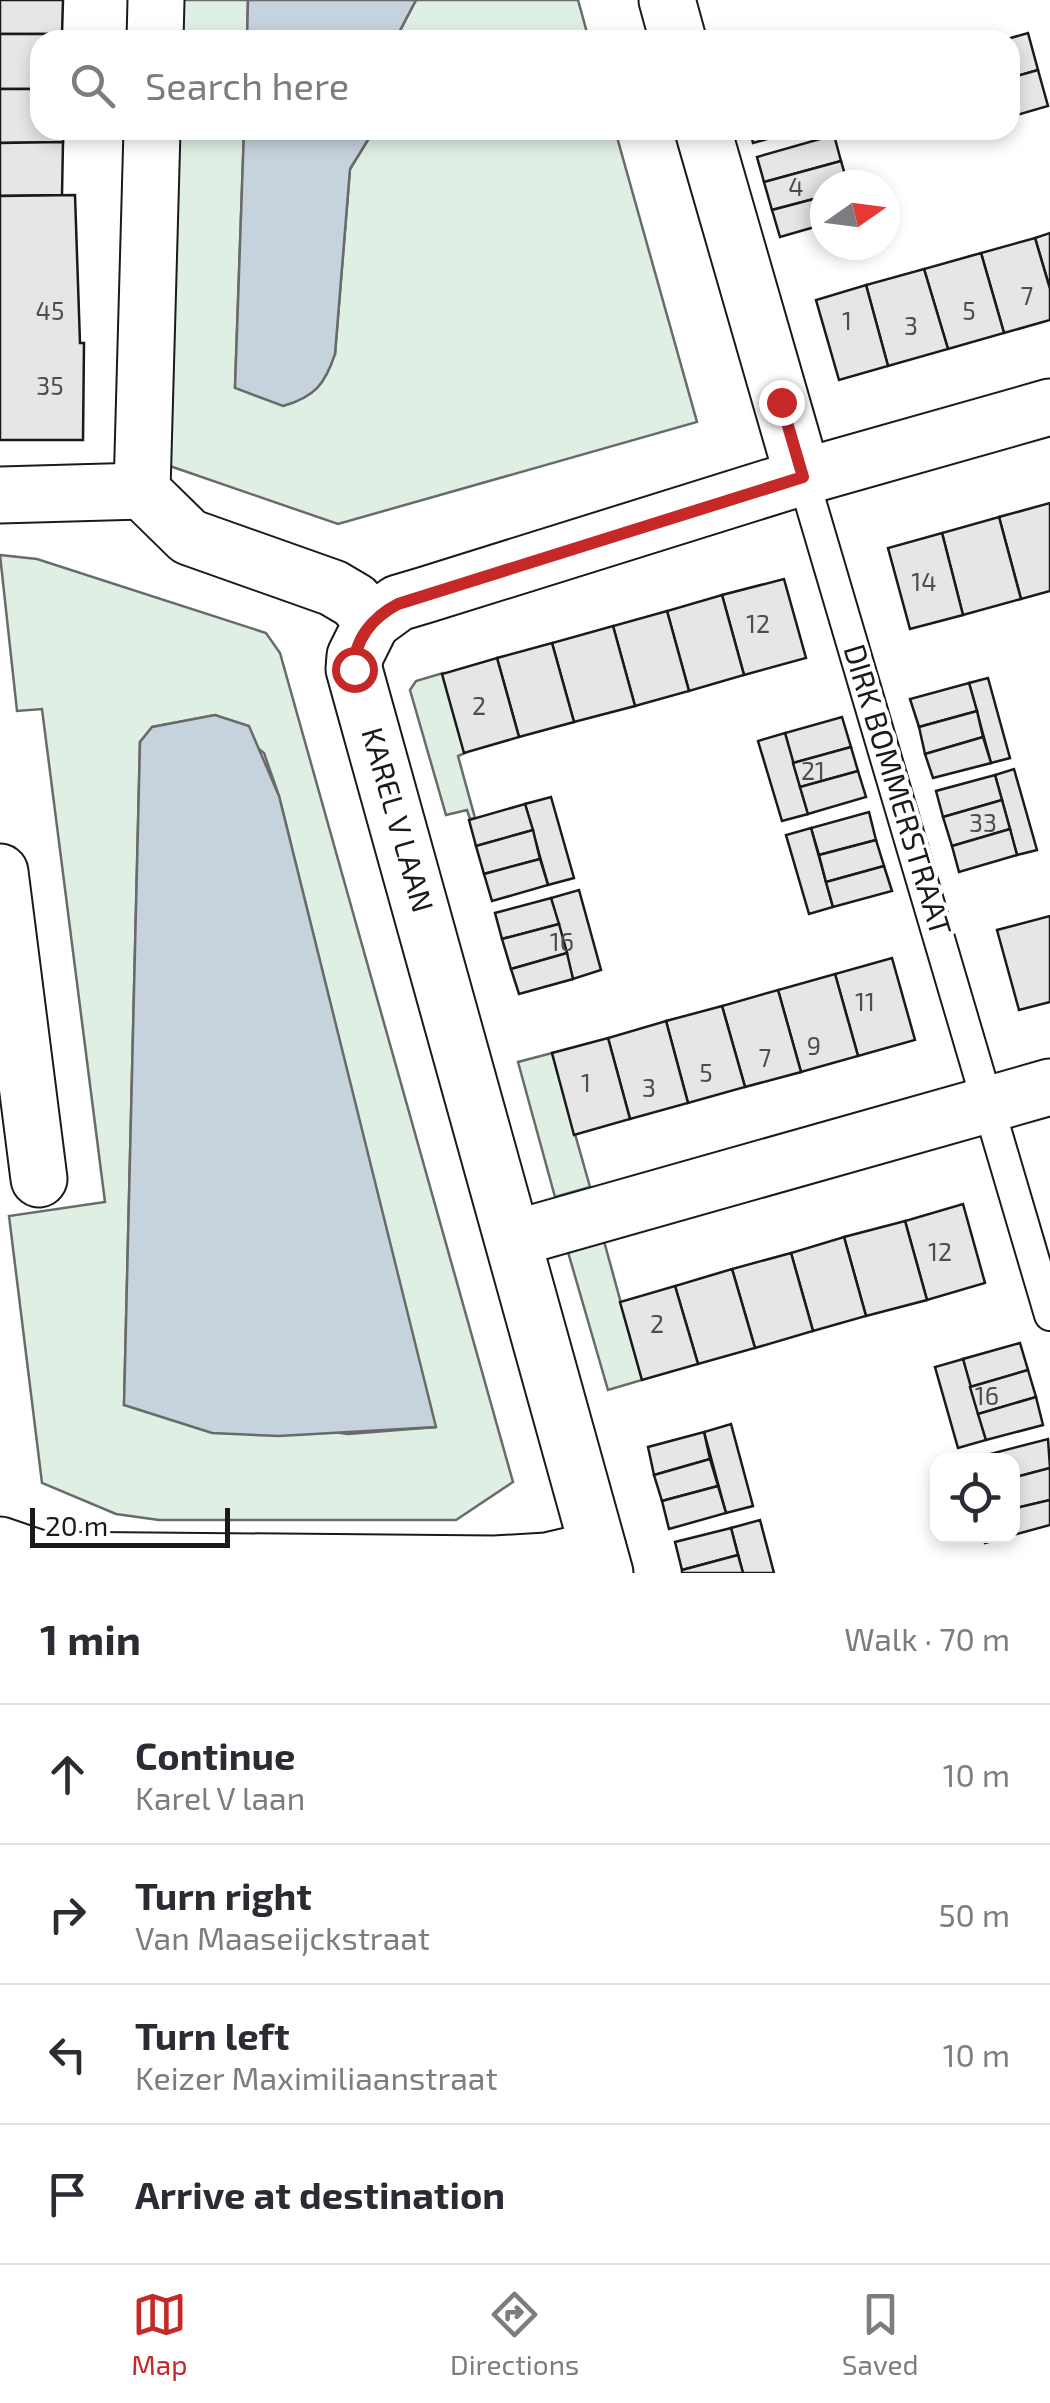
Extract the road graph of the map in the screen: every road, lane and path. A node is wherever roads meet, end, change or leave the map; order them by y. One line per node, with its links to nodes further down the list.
1 (156, 0): 3 (street)
2 (666, 0): 4 (street)
3 (155, 30)
4 (675, 30)
5 (152, 140): 9 (street)
6 (706, 140): 8 (street)
7 (1050, 407): 8 (street)
8 (803, 477): 11 (street); 14 (lane, DIRK BOMMERSTRAAT)
9 (142, 491): 10 (street); 11 (street)
10 (0, 495)
11 (372, 622): 16 (street, KAREL V LAAN)
12 (0, 872): 15 (street)
13 (1050, 1087): 14 (street)
14 (990, 1104): 16 (street); 17 (lane, DIRK BOMMERSTRAAT)
15 (39, 1179)
16 (513, 1239): 19 (street, KAREL V LAAN)
17 (1050, 1316)
18 (29, 1560): 19 (street)
19 (601, 1561)

